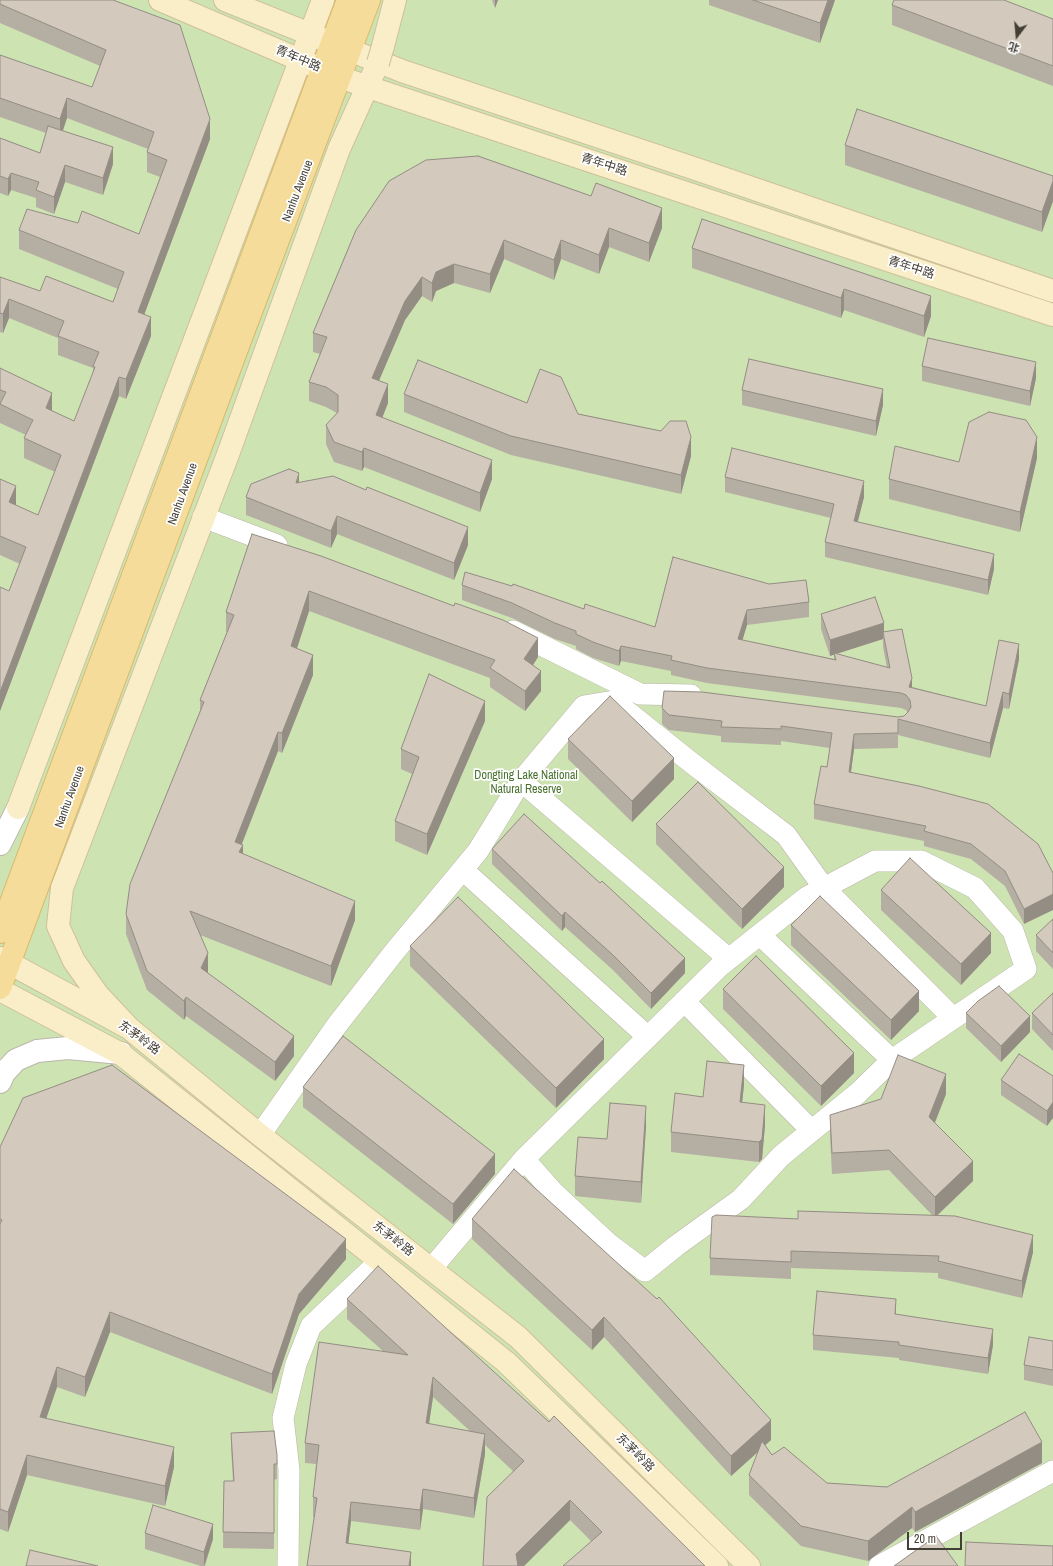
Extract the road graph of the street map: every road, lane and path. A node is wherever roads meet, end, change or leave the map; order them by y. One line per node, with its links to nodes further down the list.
1 (160, 0): 9 (main road, 青年中路)
2 (225, 0): 7 (main road, 青年中路)
3 (323, 0): 7 (main road)
4 (348, 0): 8 (main road, Nanhu Avenue)
5 (369, 0): 8 (main road, Nanhu Avenue)
6 (395, 0): 11 (main road)
7 (310, 35): 8 (main road, 青年中路); 9 (main road)
8 (341, 47): 10 (main road, Nanhu Avenue); 12 (main road, 青年中路)
9 (301, 60): 10 (main road, 青年中路); 19 (main road)
10 (331, 73): 11 (main road, 青年中路); 23 (main road, Nanhu Avenue); 26 (main road, Nanhu Avenue)
11 (368, 87): 13 (main road, 青年中路); 14 (main road)
12 (1053, 291)
13 (1053, 315)
14 (203, 517): 15 (street); 30 (main road)
15 (296, 552)
16 (493, 624): 17 (street)
17 (707, 695)
18 (521, 781): 21 (street); 22 (street); 25 (street)
19 (18, 808): 20 (street)
20 (0, 844)
21 (463, 870): 31 (street); 36 (street)
22 (824, 888): 24 (street); 29 (street); 29 (street)
23 (0, 932)
24 (760, 934): 25 (street); 33 (street)
25 (729, 959): 28 (street)
26 (4, 961): 27 (main road, Nanhu Avenue); 30 (main road, 东茅岭路)
27 (0, 989): 32 (main road, 东茅岭路)
28 (684, 1001): 31 (street); 35 (street)
29 (953, 1018): 33 (street)
30 (129, 1028): 36 (main road, 东茅岭路)
31 (648, 1037): 37 (street)
32 (121, 1054): 34 (street); 38 (main road, 东茅岭路)
33 (892, 1060): 35 (street)
34 (0, 1082)
35 (812, 1131): 37 (street)
36 (260, 1135): 39 (main road, 东茅岭路)
37 (524, 1159): 39 (street)
38 (380, 1261): 41 (street); 42 (main road, 东茅岭路)
39 (431, 1269): 43 (main road, 东茅岭路)
40 (1053, 1471): 44 (street)
41 (288, 1566)
42 (717, 1566)
43 (749, 1566)
44 (879, 1566)

